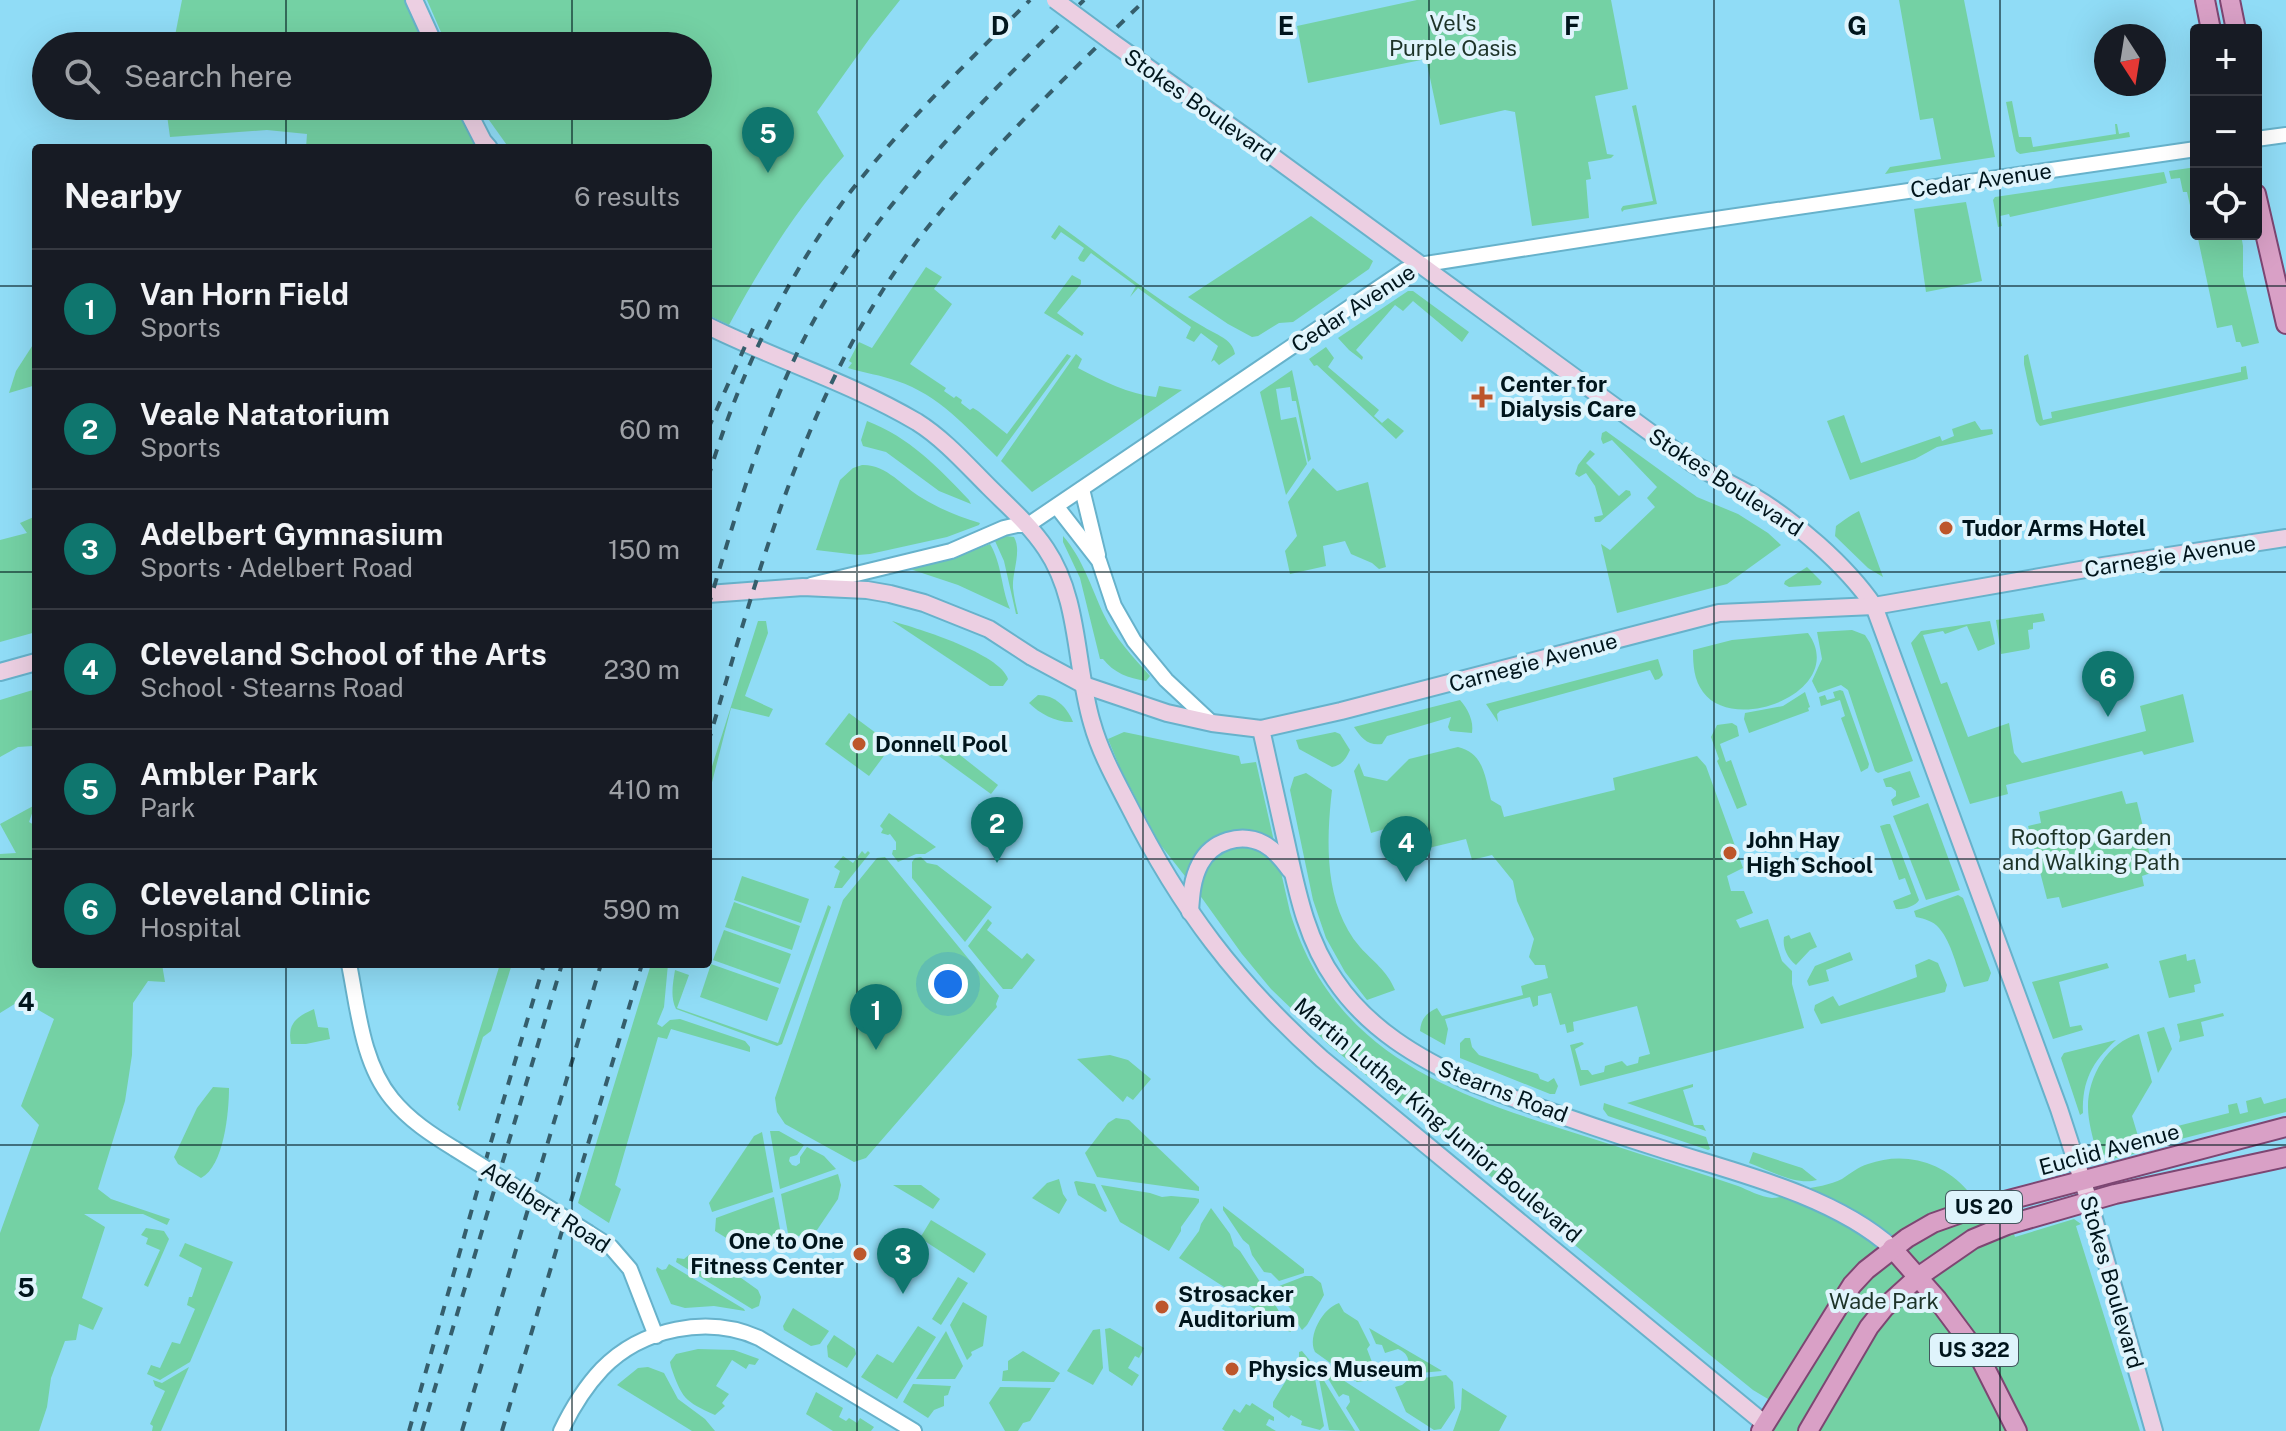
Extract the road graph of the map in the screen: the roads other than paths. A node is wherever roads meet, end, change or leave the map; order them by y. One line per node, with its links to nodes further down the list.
1 (414, 0): 7 (main road)
2 (1055, 0): 14 (main road, Stokes Boulevard, bridge)
3 (2205, 0): 5 (main road)
4 (2230, 0): 6 (main road)
5 (2210, 24)
6 (2235, 24)
7 (429, 32)
8 (472, 120): 11 (main road)
9 (2286, 135): 10 (street)
10 (2262, 138)
11 (486, 144)
12 (2190, 150): 14 (street, Cedar Avenue)
13 (2262, 220): 15 (main road)
14 (1419, 265): 17 (street, Cedar Avenue); 24 (main road, Stokes Boulevard)
15 (2286, 324)
16 (712, 328): 19 (main road, Martin Luther King Junior Boulevard)
17 (1082, 489): 18 (street, Cedar Avenue); 21 (street)
18 (1057, 507): 19 (street, Cedar Avenue); 21 (street)
19 (1028, 525): 22 (street, Cedar Avenue); 27 (main road, Martin Luther King Junior Boulevard)
20 (2286, 538): 24 (main road, Carnegie Avenue)
21 (1099, 561): 28 (street)
22 (803, 587): 23 (main road, Cedar Avenue); 27 (main road, Carnegie Avenue)
23 (712, 594)
24 (1874, 606): 29 (main road, Carnegie Avenue); 35 (main road, Stokes Boulevard)
25 (32, 663): 26 (main road)
26 (0, 672)
27 (1084, 685): 28 (main road, Carnegie Avenue); 31 (main road, Martin Luther King Junior Boulevard)
28 (1212, 723): 29 (main road, Carnegie Avenue)
29 (1261, 729): 30 (main road, Stearns Road)
30 (1293, 875): 31 (main road); 37 (main road, Stearns Road)
31 (1190, 912): 40 (main road, Martin Luther King Junior Boulevard)
32 (350, 968): 39 (street, Adelbert Road, bridge)
33 (2286, 1127): 35 (main road, Euclid Avenue / US 20)
34 (2286, 1157): 36 (main road, Euclid Avenue / US 20)
35 (2082, 1181): 36 (main road, Stokes Boulevard); 37 (main road, Euclid Avenue / US 20)
36 (2089, 1201): 38 (main road, Euclid Avenue / US 20); 45 (main road, Stokes Boulevard)
37 (1892, 1248): 38 (main road, US 322); 40 (main road, Euclid Avenue / US 20)
38 (1918, 1277): 43 (main road, Euclid Avenue / US 20); 44 (main road, US 322)
39 (656, 1336): 41 (street); 42 (street)
40 (1768, 1429)
41 (561, 1431)
42 (914, 1431)
43 (1808, 1431)
44 (2017, 1431)
45 (2154, 1431)

